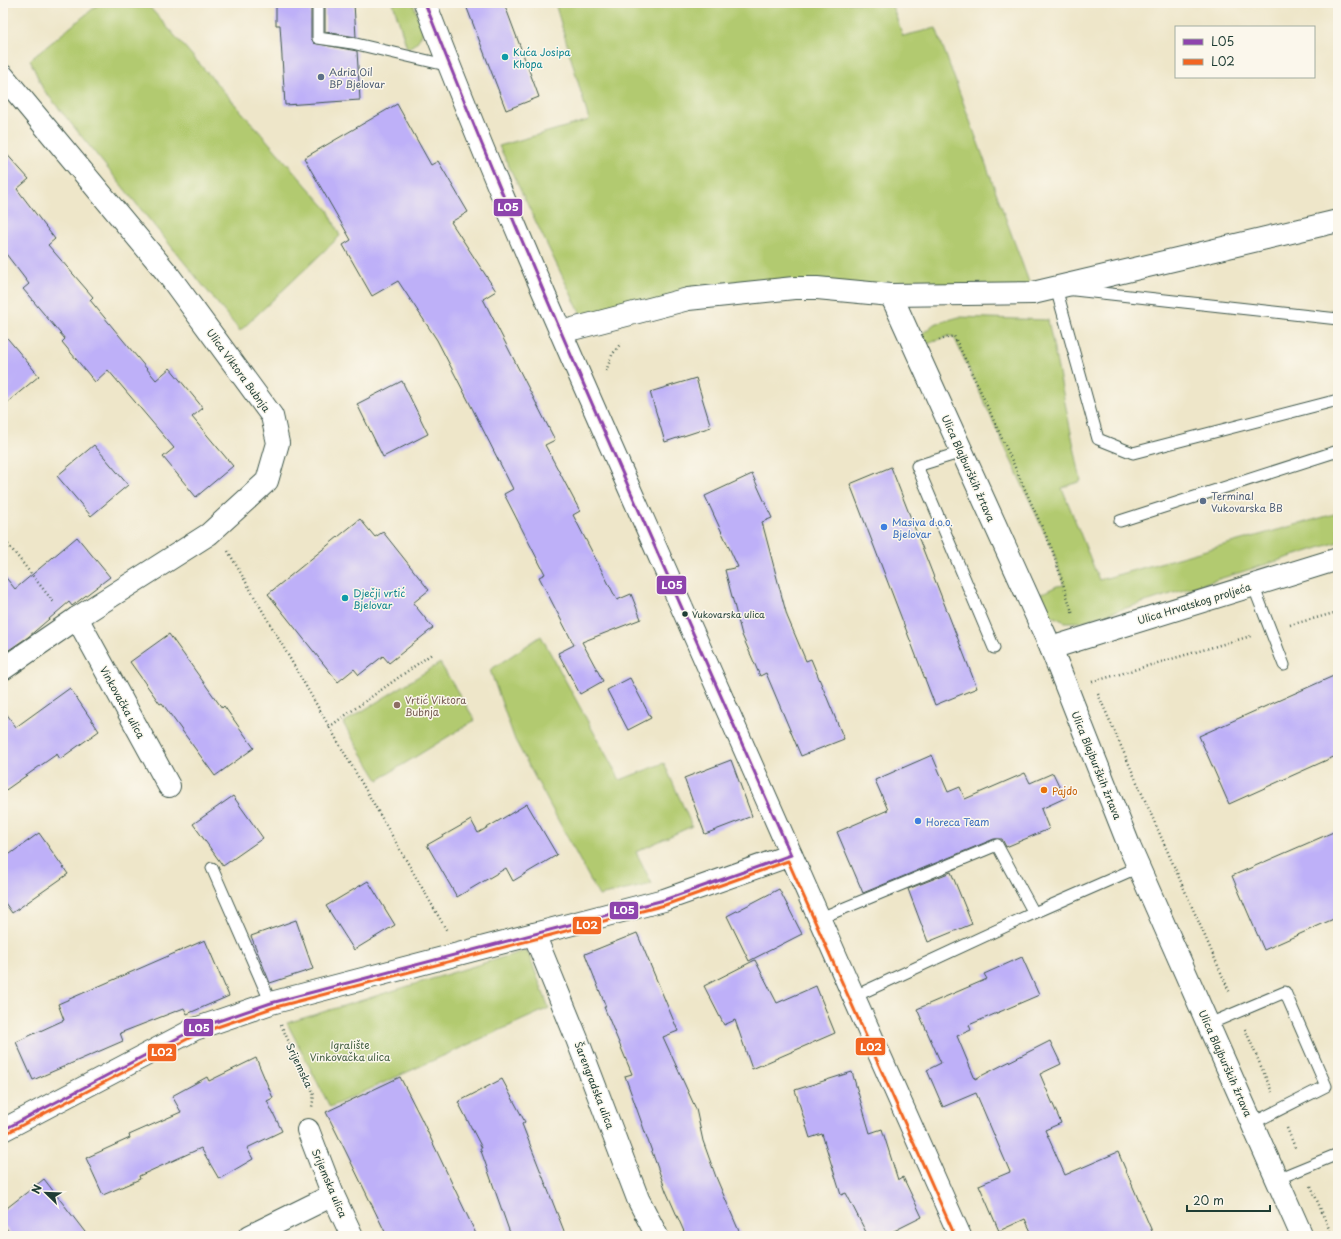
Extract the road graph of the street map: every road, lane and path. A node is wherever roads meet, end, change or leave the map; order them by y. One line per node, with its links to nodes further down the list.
1 (318, 3): 3 (lane)
2 (425, 3): 3 (street)
3 (450, 66): 9 (street)
4 (3, 76): 14 (street, Ulica Viktora Bubnja)
5 (1338, 221): 6 (street)
6 (1056, 288): 7 (street); 8 (lane); 10 (lane)
7 (891, 295): 9 (street); 12 (street, Ulica Blajburških žrtava)
8 (1338, 319)
9 (561, 332): 29 (street)
10 (1338, 400)
11 (1338, 451): 13 (lane)
12 (962, 452): 21 (lane); 22 (street, Ulica Blajburških žrtava)
13 (1120, 521)
14 (215, 528): 19 (street, Ulica Viktora Bubnja); 27 (path)
15 (3, 538): 19 (path)
16 (1338, 559): 17 (street, Ulica Hrvatskog proljeća)
17 (1253, 585): 20 (lane); 22 (street, Ulica Hrvatskog proljeća)
18 (1338, 612): 20 (path)
19 (73, 621): 25 (street, Ulica Viktora Bubnja); 28 (street, Vinkovačka ulica)
20 (1271, 631): 24 (lane); 26 (path)
21 (994, 648)
22 (1051, 648): 30 (street, Ulica Blajburških žrtava)
23 (433, 653): 27 (path)
24 (1284, 665)
25 (3, 669)
26 (1092, 682)
27 (329, 727): 35 (path)
28 (168, 786)
29 (791, 855): 33 (street); 34 (street)
30 (1139, 867): 32 (lane); 38 (street, Ulica Blajburških žrtava)
31 (212, 868): 37 (lane)
32 (1034, 913): 33 (lane); 36 (lane)
33 (818, 919): 36 (street)
34 (534, 934): 37 (street); 47 (street, Šarengradska ulica)
35 (449, 935)
36 (853, 997): 48 (street)
37 (271, 1003): 40 (street); 41 (path, Srijemska)
38 (1208, 1024): 39 (street, Ulica Blajburških žrtava); 39 (lane)
39 (1252, 1123): 43 (street, Ulica Blajburških žrtava)
40 (3, 1130)
41 (308, 1130): 44 (street, Srijemska ulica)
42 (1338, 1154): 43 (lane)
43 (1277, 1179): 49 (street, Ulica Blajburških žrtava)
44 (333, 1195): 45 (street); 46 (street, Srijemska ulica)
45 (250, 1236)
46 (352, 1236)
47 (657, 1236)
48 (960, 1236)
49 (1302, 1236)

